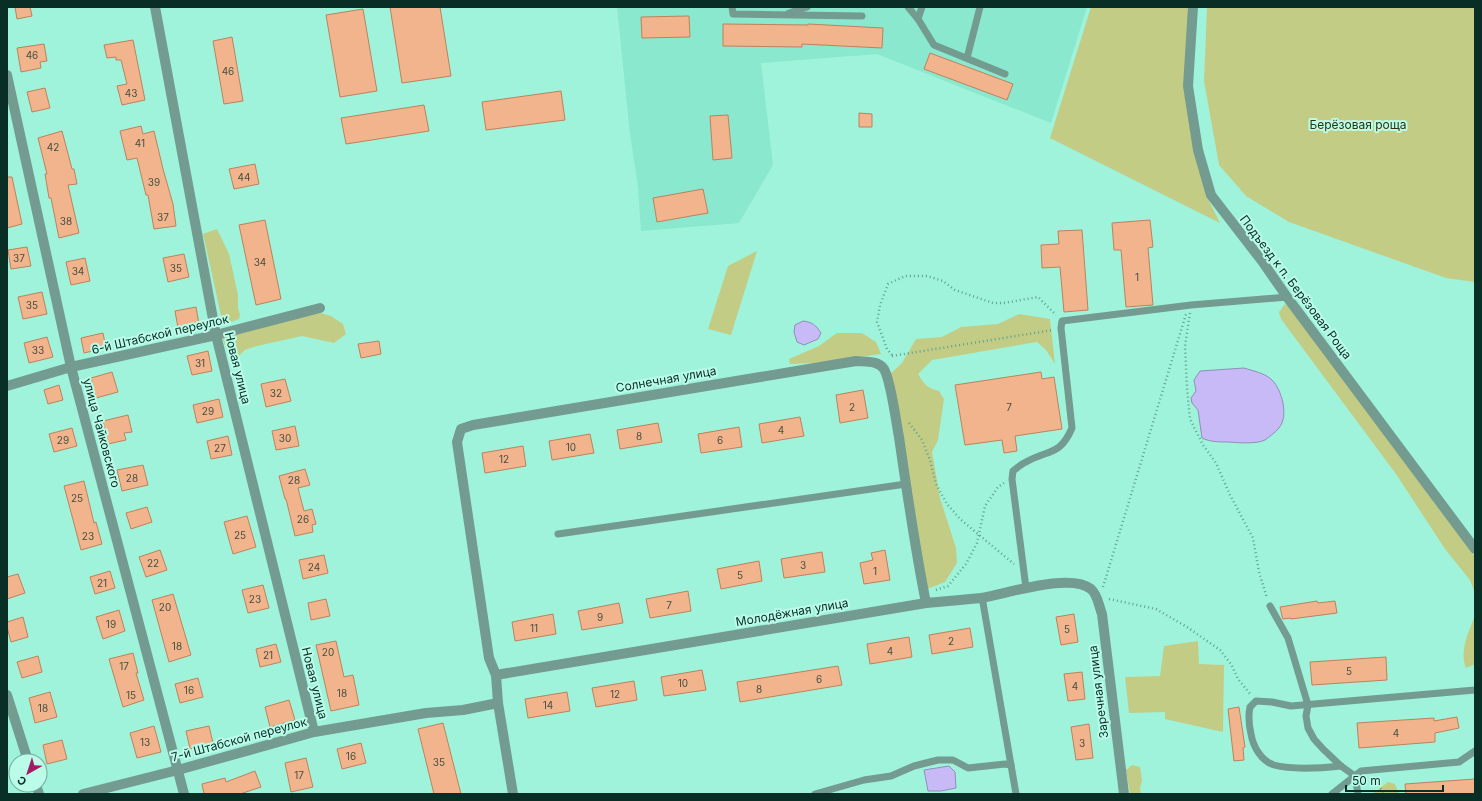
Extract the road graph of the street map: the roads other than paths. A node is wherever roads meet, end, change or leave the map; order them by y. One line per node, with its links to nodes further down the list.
1 (156, 7): 16 (street, Новая улица)
2 (732, 7): 8 (lane)
3 (807, 7): 8 (lane)
4 (908, 7): 10 (lane)
5 (922, 7): 10 (lane)
6 (980, 7): 11 (lane)
7 (1193, 7): 14 (street, Подъезд к п. Берёзовая Роща)
8 (781, 15): 9 (lane)
9 (862, 16)
10 (918, 20): 11 (lane)
11 (967, 58): 12 (lane)
12 (1005, 74)
13 (7, 75): 17 (street, улица Чайковского)
14 (1287, 297): 21 (street, Подъезд к п. Берёзовая Роща); 22 (lane)
15 (320, 308): 16 (street, 6-й Штабской переулок)
16 (216, 335): 17 (street, 6-й Штабской переулок); 32 (street, Новая улица)
17 (71, 368): 18 (street, 6-й Штабской переулок); 37 (street, улица Чайковского)
18 (7, 386)
19 (906, 484): 20 (lane); 25 (street); 27 (street, Солнечная улица)
20 (558, 534)
21 (1475, 549)
22 (1026, 588): 23 (street, Молодёжная улица); 24 (street, Молодёжная улица)
23 (1095, 594): 44 (street, Заречная улица)
24 (982, 597): 25 (street, Молодёжная улица); 35 (lane)
25 (925, 598): 27 (street, Молодёжная улица)
26 (1270, 606): 31 (lane)
27 (496, 675): 30 (street)
28 (1475, 690): 31 (lane)
29 (7, 695): 34 (street)
30 (498, 703): 32 (street, 7-й Штабской переулок); 41 (street)
31 (1308, 705): 36 (lane); 36 (lane)
32 (314, 732): 37 (street, 7-й Штабской переулок)
33 (1475, 751): 38 (lane)
34 (25, 753)
35 (1011, 765): 42 (lane); 43 (lane)
36 (1341, 766): 38 (lane)
37 (178, 770): 39 (street, 7-й Штабской переулок); 40 (street, улица Чайковского)
38 (1355, 776): 45 (lane); 46 (lane)
39 (83, 794)
40 (184, 794)
41 (513, 794)
42 (815, 794)
43 (1016, 794)
44 (1124, 794)
45 (1332, 794)
46 (1358, 794)

